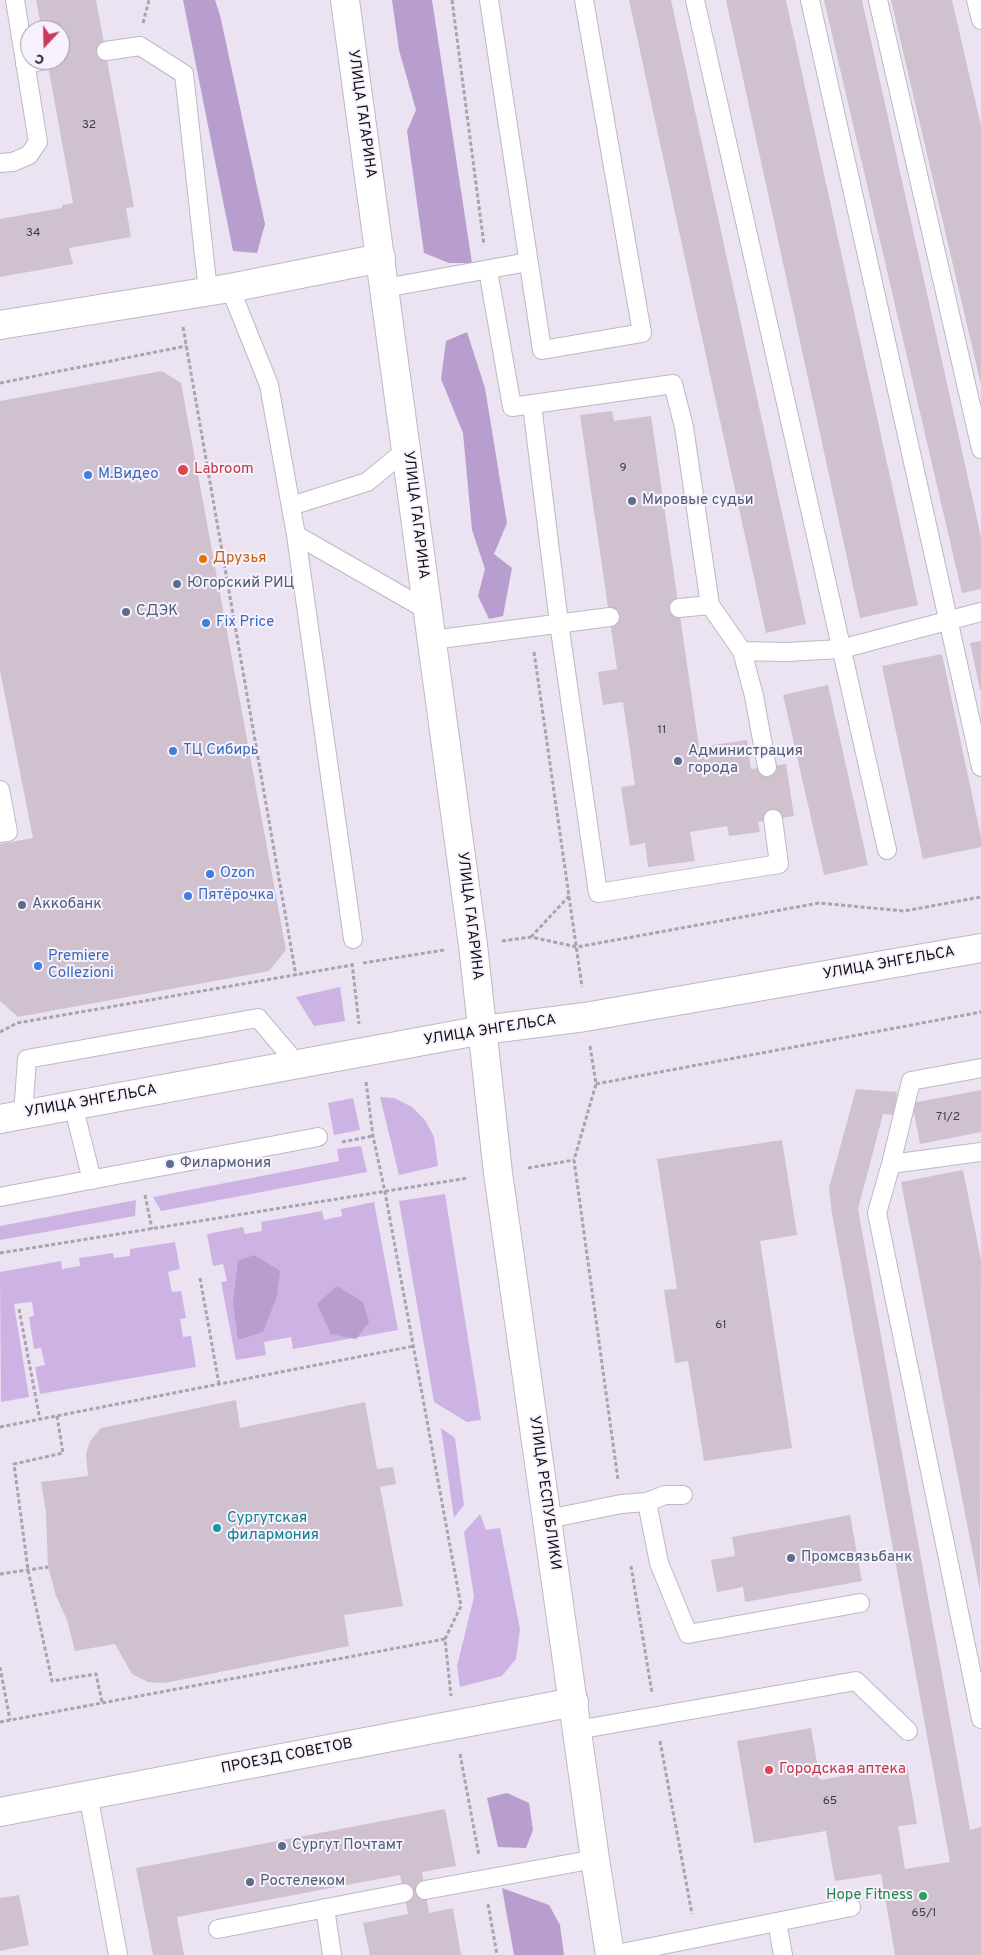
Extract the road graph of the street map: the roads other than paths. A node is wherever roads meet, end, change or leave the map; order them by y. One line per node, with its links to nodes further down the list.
1 (16, 0): 10 (lane)
2 (345, 0): 14 (main road, УЛИЦА ГАГАРИНА)
3 (489, 0): 15 (lane)
4 (584, 0): 15 (lane)
5 (695, 0): 33 (lane)
6 (810, 0): 30 (lane)
7 (878, 0): 21 (lane)
8 (976, 0): 9 (lane)
9 (981, 20)
10 (20, 28)
11 (106, 51): 18 (lane)
12 (26, 70): 13 (lane)
13 (0, 163)
14 (381, 258): 17 (main road, УЛИЦА ГАГАРИНА); 18 (main road)
15 (528, 262): 16 (lane)
16 (488, 270): 17 (lane); 20 (lane)
17 (385, 288): 22 (main road, УЛИЦА ГАГАРИНА)
18 (219, 289): 19 (main road); 23 (lane)
19 (0, 326)
20 (532, 405): 25 (lane); 31 (lane)
21 (981, 449)
22 (406, 450): 23 (lane); 27 (main road, УЛИЦА ГАГАРИНА)
23 (292, 506): 24 (lane)
24 (296, 535): 27 (lane); 41 (lane)
25 (710, 605): 26 (lane); 34 (lane)
26 (679, 608)
27 (427, 610): 32 (main road, УЛИЦА ГАГАРИНА)
28 (981, 612): 30 (lane)
29 (610, 617): 31 (lane)
30 (947, 621): 33 (lane); 36 (lane)
31 (559, 623): 32 (lane); 38 (lane)
32 (432, 640): 43 (main road, УЛИЦА ГАГАРИНА)
33 (841, 649): 34 (lane); 40 (lane)
34 (742, 651): 35 (lane)
35 (767, 767)
36 (981, 767)
37 (0, 790): 39 (lane)
38 (773, 819)
39 (0, 833)
40 (887, 850)
41 (353, 939)
42 (981, 948): 43 (main road, УЛИЦА ЭНГЕЛЬСА)
43 (483, 1030): 44 (main road, УЛИЦА ЭНГЕЛЬСА); 55 (main road, УЛИЦА РЕСПУБЛИКИ)
44 (298, 1065): 46 (main road, УЛИЦА ЭНГЕЛЬСА); 47 (lane)
45 (981, 1068): 50 (lane)
46 (74, 1105): 47 (main road, УЛИЦА ЭНГЕЛЬСА); 51 (lane)
47 (11, 1117)
48 (318, 1137): 51 (lane)
49 (981, 1152): 50 (lane)
50 (891, 1164): 58 (lane)
51 (92, 1180): 52 (lane)
52 (0, 1197)
53 (683, 1495): 54 (lane)
54 (647, 1502): 55 (lane); 56 (lane)
55 (548, 1519): 57 (main road, УЛИЦА РЕСПУБЛИКИ)
56 (860, 1602)
57 (574, 1702): 59 (main road, УЛИЦА РЕСПУБЛИКИ); 61 (main road, ПРОЕЗД СОВЕТОВ)
58 (981, 1719)
59 (577, 1730): 60 (lane); 63 (main road, УЛИЦА РЕСПУБЛИКИ)
60 (908, 1732)
61 (88, 1794): 62 (main road, ПРОЕЗД СОВЕТОВ); 70 (lane)
62 (0, 1812)
63 (595, 1859): 64 (lane); 72 (main road, УЛИЦА РЕСПУБЛИКИ)
64 (425, 1890)
65 (404, 1893): 66 (lane)
66 (325, 1908): 69 (lane); 71 (lane)
67 (851, 1908): 68 (lane)
68 (777, 1922): 72 (lane); 73 (lane)
69 (218, 1929)
70 (118, 1955)
71 (332, 1955)
72 (611, 1955)
73 (783, 1955)

